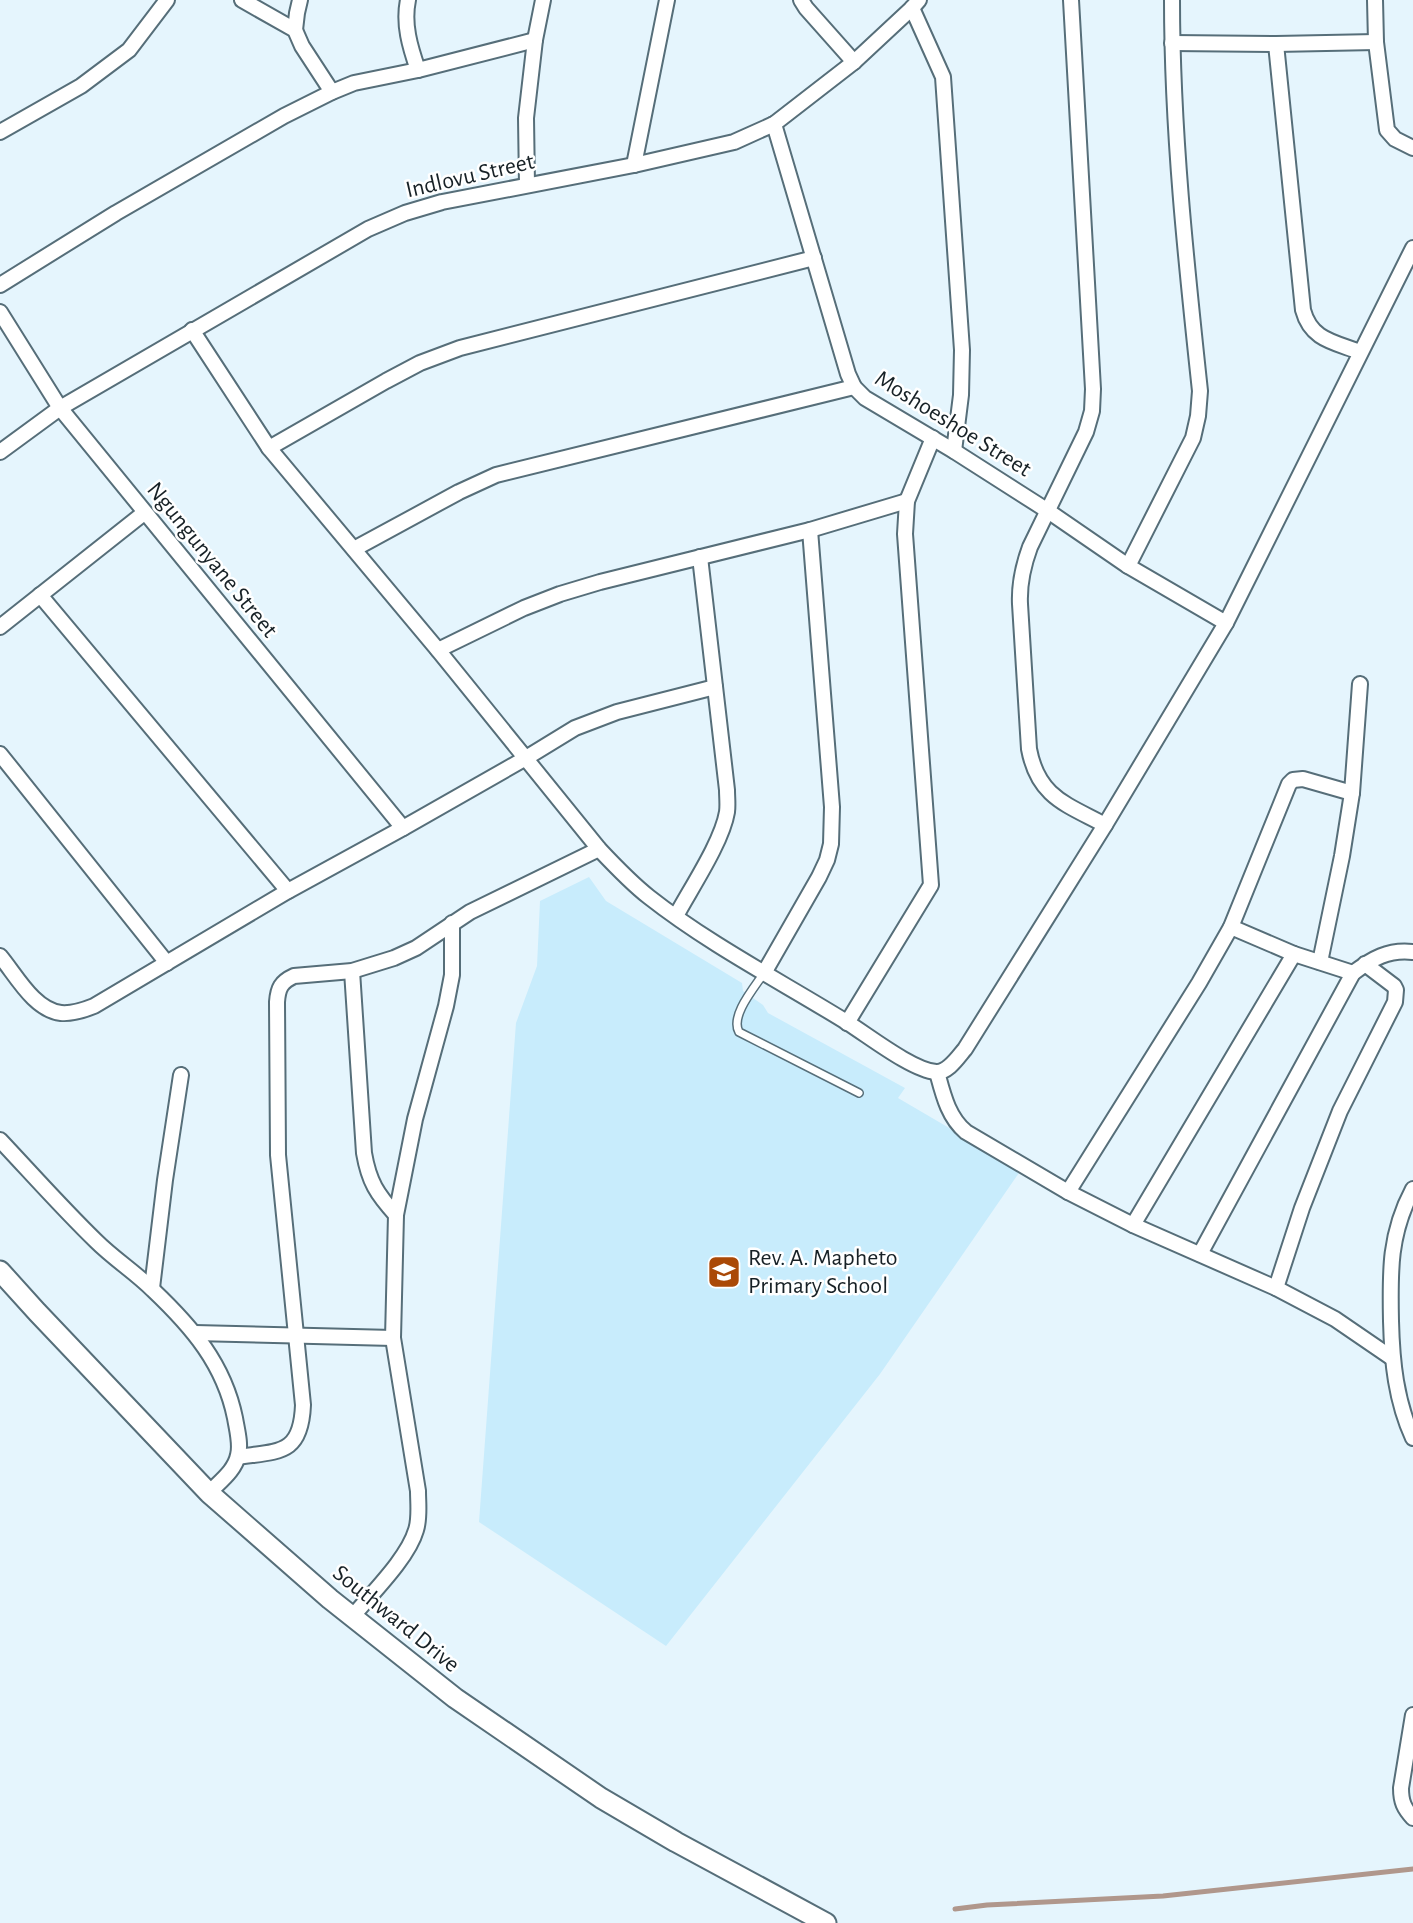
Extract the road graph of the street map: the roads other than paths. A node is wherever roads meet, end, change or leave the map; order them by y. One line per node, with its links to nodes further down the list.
1 (167, 0): 21 (street)
2 (242, 0): 12 (street)
3 (300, 0): 12 (street)
4 (408, 0): 18 (street)
5 (543, 0): 13 (street)
6 (667, 0): 23 (street)
7 (801, 0): 17 (street)
8 (1071, 0): 38 (street)
9 (1172, 0): 15 (street)
10 (1375, 0): 14 (street)
11 (916, 4): 17 (street, Indlovu Street); 35 (street)
12 (295, 30): 19 (street)
13 (535, 40): 18 (street); 24 (street)
14 (1376, 42): 16 (street); 22 (street)
15 (1172, 43): 16 (street); 43 (street)
16 (1276, 44): 30 (street)
17 (854, 62): 20 (street, Indlovu Street)
18 (418, 70): 19 (street)
19 (332, 92): 27 (street)
20 (774, 124): 23 (street, Indlovu Street); 26 (street, Moshoeshoe Street)
21 (0, 132)
22 (1413, 148)
23 (634, 165): 24 (street, Indlovu Street)
24 (527, 186): 29 (street, Indlovu Street)
25 (1413, 247): 30 (street)
26 (814, 258): 31 (street, Moshoeshoe Street); 34 (street)
27 (0, 285)
28 (0, 312): 32 (street, Ngungunyane Street)
29 (192, 330): 32 (street, Indlovu Street); 34 (street)
30 (1360, 352): 45 (street)
31 (854, 387): 33 (street, Moshoeshoe Street); 41 (street)
32 (60, 408): 36 (street, Indlovu Street); 39 (street, Ngungunyane Street)
33 (933, 438): 35 (street, Moshoeshoe Street); 37 (street)
34 (270, 448): 41 (street)
35 (954, 451): 38 (street, Moshoeshoe Street)
36 (0, 452)
37 (907, 501): 40 (street); 68 (street)
38 (1048, 511): 43 (street, Moshoeshoe Street); 53 (street)
39 (144, 513): 44 (street); 54 (street, Ngungunyane Street)
40 (810, 530): 42 (street); 67 (street)
41 (354, 549): 47 (street)
42 (700, 557): 47 (street); 49 (street)
43 (1128, 566): 45 (street, Moshoeshoe Street)
44 (40, 594): 46 (street); 56 (street)
45 (1226, 623): 53 (street)
46 (0, 626)
47 (438, 650): 51 (street)
48 (1360, 684): 52 (street)
49 (715, 687): 51 (street); 57 (street)
50 (0, 754): 64 (street)
51 (526, 758): 54 (street); 55 (street)
52 (1352, 793): 59 (street); 63 (street)
53 (1105, 825): 69 (street)
54 (403, 828): 56 (street)
55 (599, 849): 57 (street); 58 (street)
56 (288, 891): 64 (street)
57 (676, 916): 67 (street)
58 (452, 923): 66 (street); 75 (street)
59 (1231, 927): 61 (street); 74 (street)
60 (1413, 952): 65 (street)
61 (1294, 954): 63 (street); 76 (street)
62 (0, 956): 64 (street)
63 (1320, 962): 65 (street)
64 (167, 963)
65 (1359, 969): 77 (street); 80 (street)
66 (352, 971): 75 (street); 82 (street)
67 (764, 973): 68 (street); 71 (lane)
68 (847, 1023): 69 (street)
69 (937, 1072): 74 (street)
70 (181, 1075): 79 (street)
71 (859, 1093)
72 (0, 1140): 79 (street)
73 (1413, 1189): 84 (street)
74 (1068, 1192): 76 (street)
75 (396, 1215): 83 (street)
76 (1133, 1225): 77 (street)
77 (1200, 1254): 80 (street)
78 (0, 1270): 87 (main road, Southward Drive)
79 (152, 1288): 81 (street)
80 (1276, 1288): 84 (street)
81 (195, 1333): 82 (street); 86 (street)
82 (296, 1335): 83 (street); 86 (street)
83 (393, 1338): 88 (street)
84 (1392, 1358): 85 (street)
85 (1413, 1438)
86 (238, 1457): 87 (street)
87 (209, 1493): 88 (main road, Southward Drive)
88 (352, 1616): 91 (main road, Southward Drive)
89 (1413, 1715): 90 (street)
90 (1413, 1818)
91 (826, 1923)

